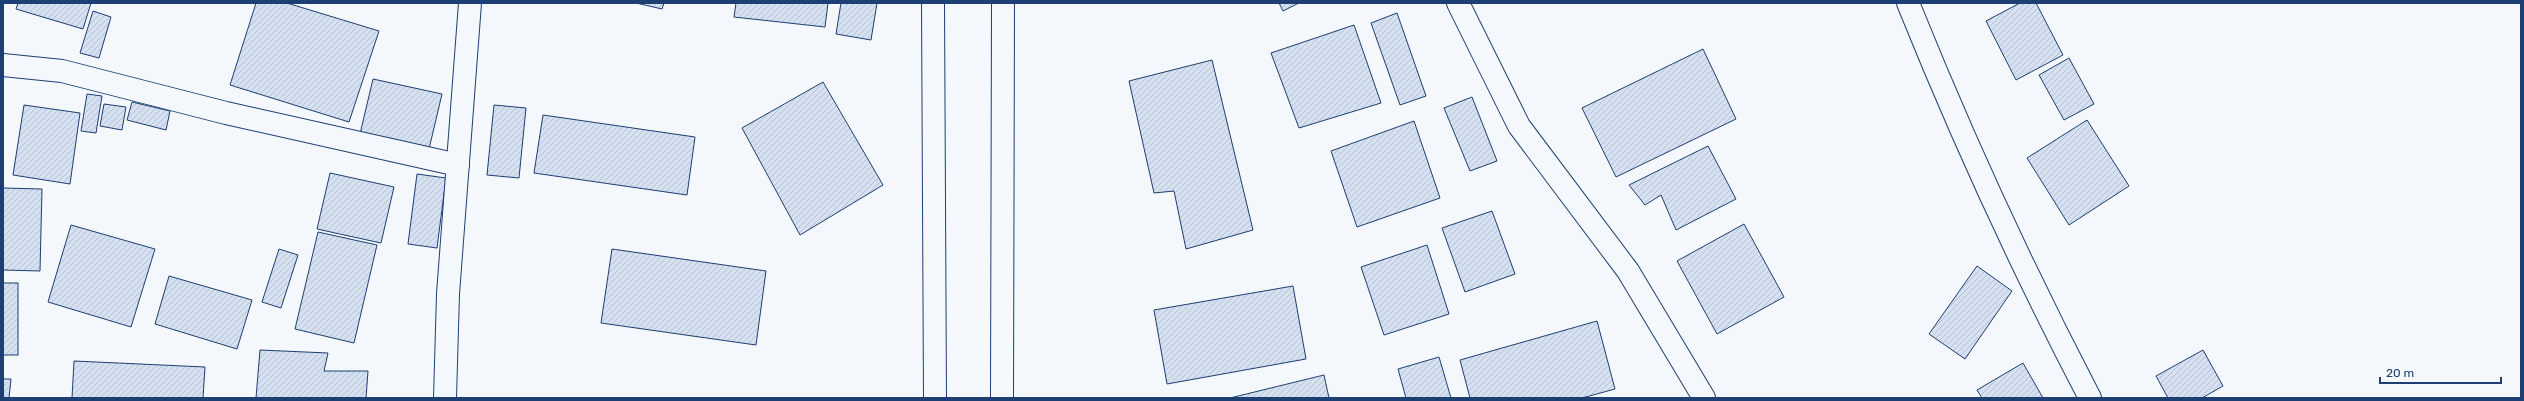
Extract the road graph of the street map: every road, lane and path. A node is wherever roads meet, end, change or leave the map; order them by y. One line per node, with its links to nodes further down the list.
1 (470, 3): 7 (main road)
2 (933, 3): 9 (main road)
3 (1003, 3): 10 (main road)
4 (1458, 3): 11 (main road)
5 (1908, 3): 12 (main road)
6 (3, 65): 7 (main road)
7 (458, 165): 8 (main road)
8 (445, 398)
9 (935, 398)
10 (1002, 398)
11 (1704, 398)
12 (2090, 398)

